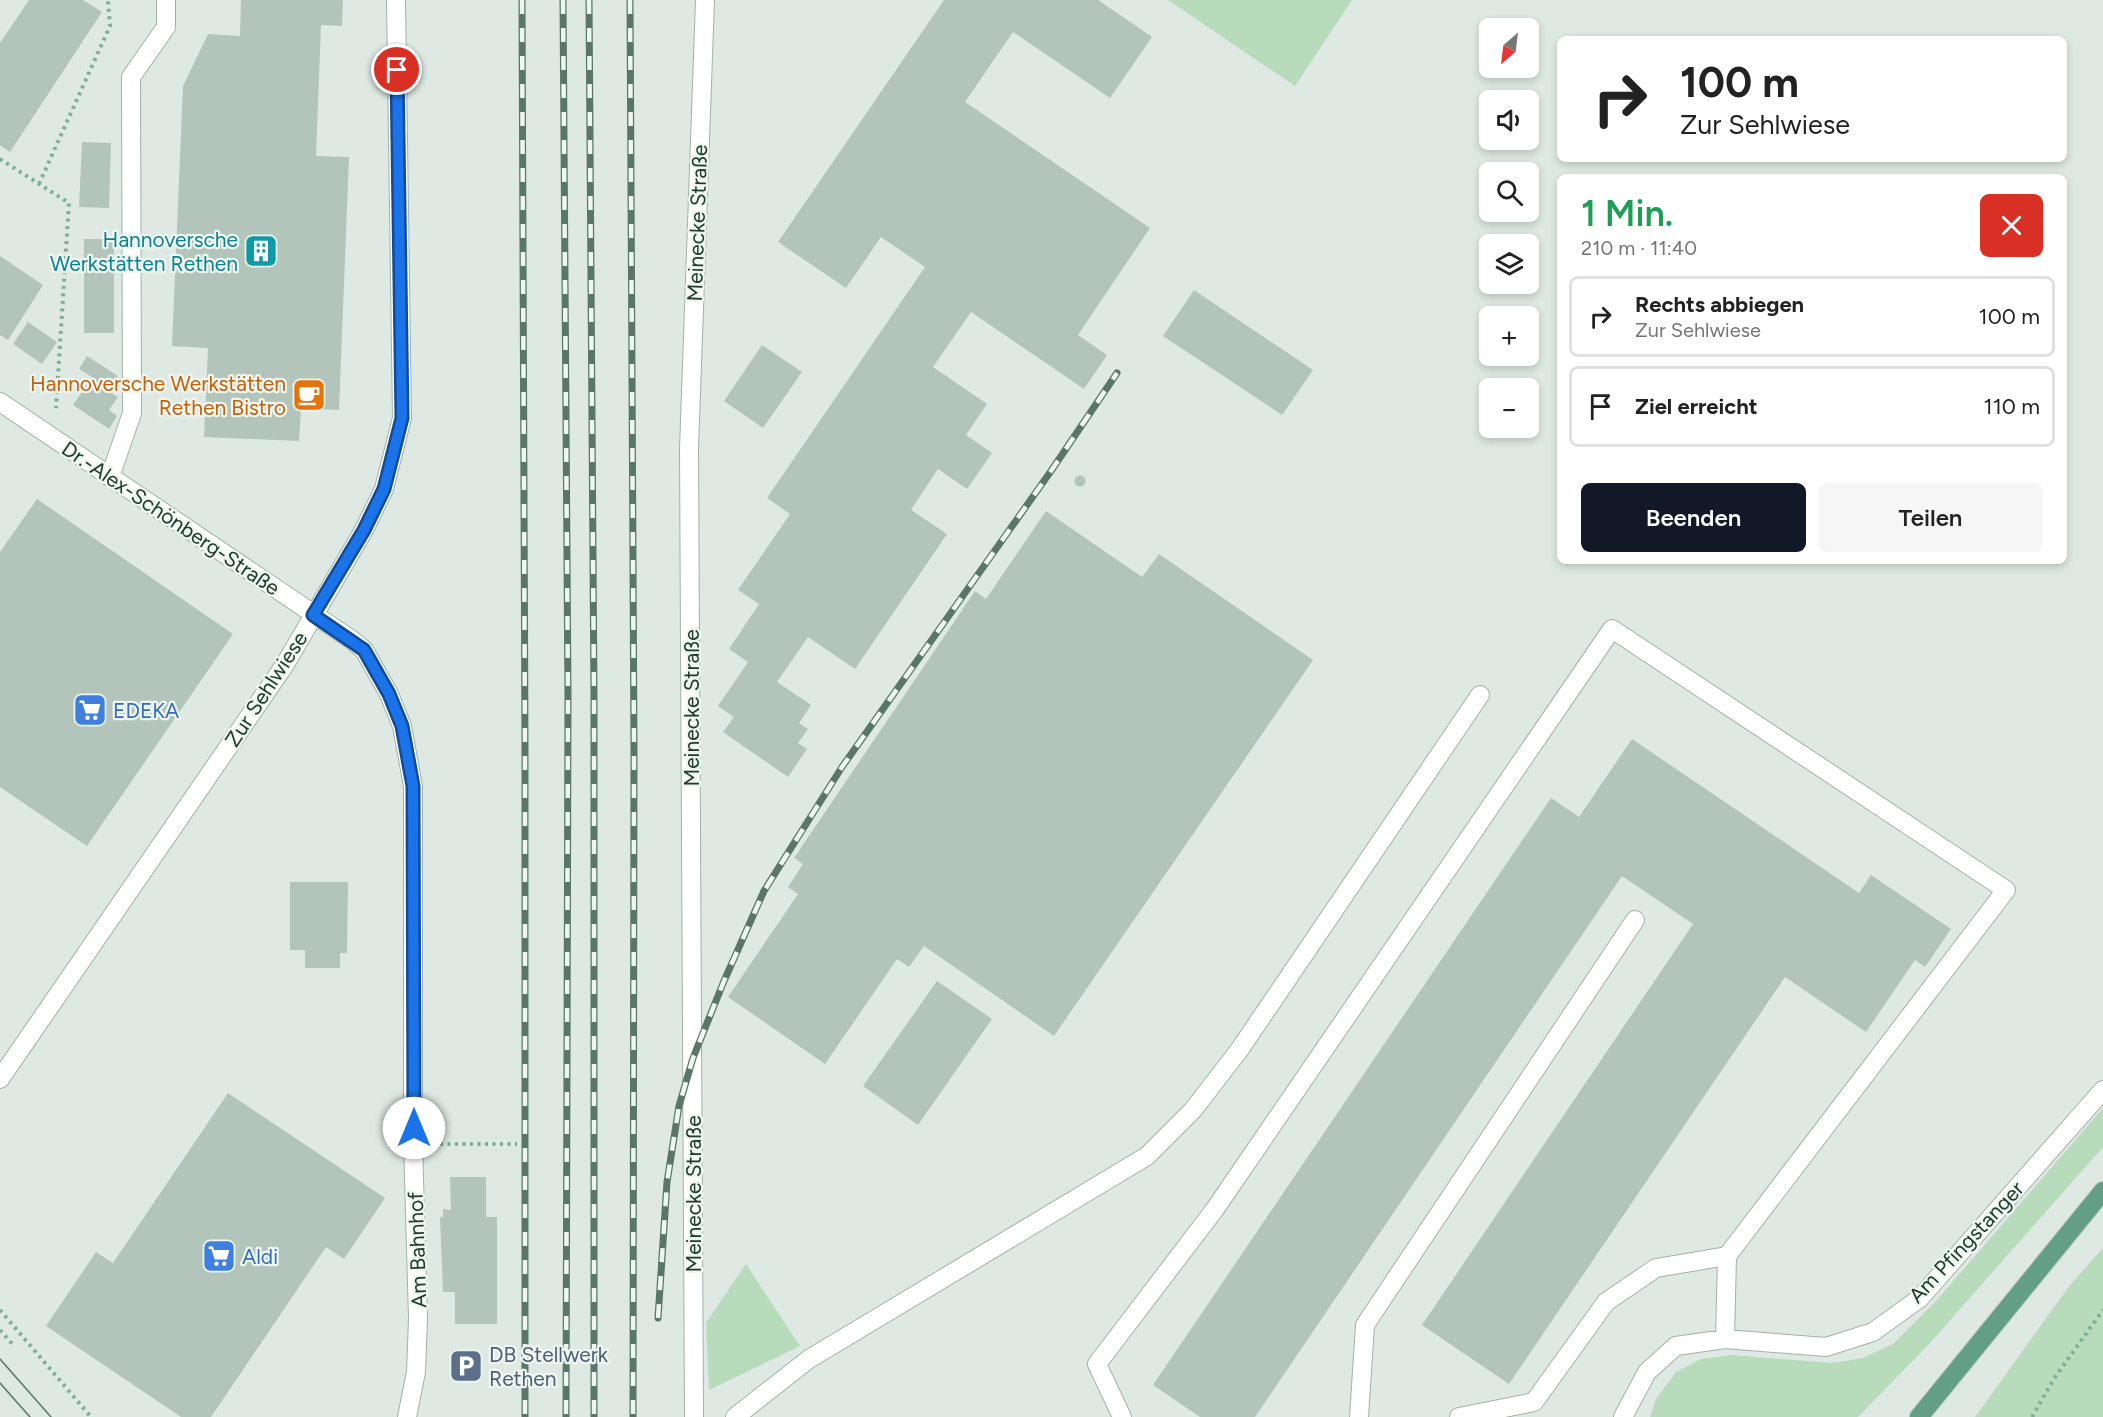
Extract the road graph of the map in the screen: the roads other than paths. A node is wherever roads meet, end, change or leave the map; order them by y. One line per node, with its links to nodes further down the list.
1 (166, 0): 5 (street)
2 (396, 0): 6 (street, Zur Sehlwiese)
3 (705, 0): 15 (street, Meinecke Straße)
4 (0, 402): 5 (street, Dr.-Alex-Schönberg-Straße)
5 (110, 477): 6 (street, Dr.-Alex-Schönberg-Straße)
6 (313, 615): 9 (street, Zur Sehlwiese); 14 (street, Am Bahnhof)
7 (1480, 695): 16 (street)
8 (1635, 920): 18 (street)
9 (0, 1079)
10 (2103, 1090): 13 (street, Am Pfingstanger)
11 (2103, 1191): 21 (main road)
12 (1727, 1256): 13 (street); 17 (street); 19 (street)
13 (1725, 1339): 20 (street, Am Pfingstanger)
14 (407, 1417)
15 (694, 1417)
16 (735, 1417)
17 (1122, 1417)
18 (1359, 1417)
19 (1459, 1417)
20 (1623, 1417)
21 (1919, 1417)

